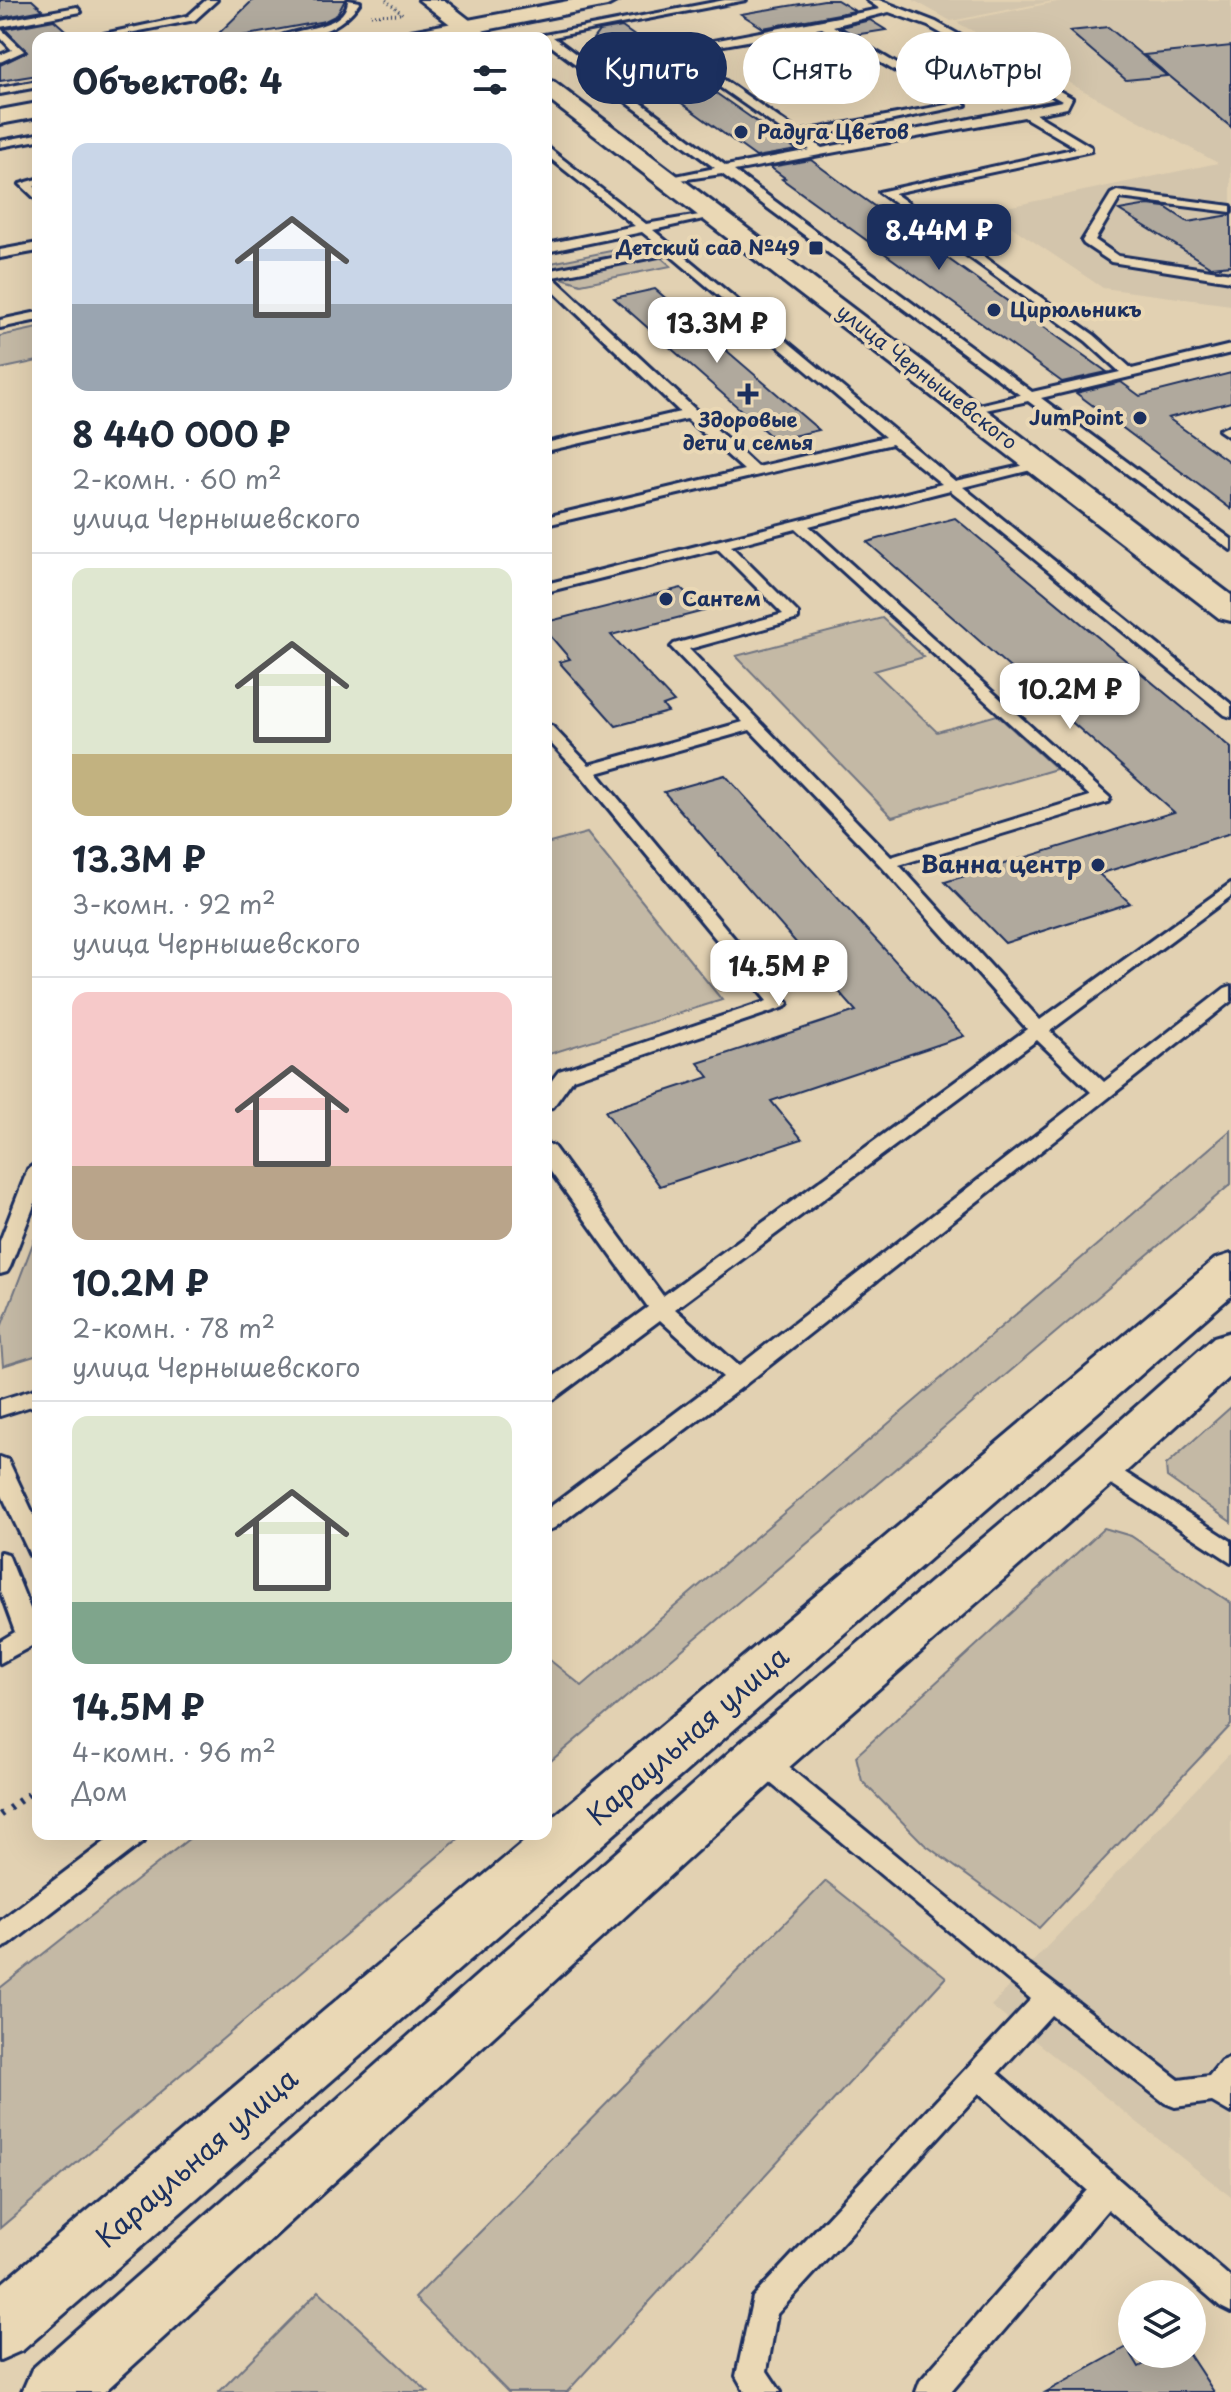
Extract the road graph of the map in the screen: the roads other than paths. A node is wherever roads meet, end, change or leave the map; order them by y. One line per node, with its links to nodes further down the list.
1 (66, 0): 9 (lane)
2 (212, 0): 16 (lane)
3 (353, 0): 17 (lane)
4 (430, 0): 18 (main road)
5 (607, 0): 18 (main road)
6 (741, 0): 19 (lane)
7 (872, 0): 8 (lane)
8 (888, 9): 12 (lane); 26 (lane)
9 (77, 10): 10 (lane); 11 (lane)
10 (86, 18)
11 (0, 24)
12 (823, 24): 29 (lane); 29 (lane)
13 (95, 26): 15 (lane)
14 (0, 31): 21 (lane)
15 (102, 32)
16 (125, 32)
17 (310, 32)
18 (474, 32)
19 (552, 35)
20 (552, 42): 34 (lane)
21 (0, 59)
22 (32, 85): 23 (lane)
23 (0, 91)
24 (552, 92): 35 (main road, улица Чернышевского)
25 (32, 111): 27 (main road)
26 (1026, 113): 32 (lane); 49 (lane)
27 (0, 117)
28 (0, 129): 31 (lane)
29 (798, 136): 32 (lane)
30 (32, 138): 31 (lane)
31 (6, 143)
32 (820, 152): 34 (lane)
33 (552, 154): 38 (lane)
34 (726, 170): 35 (lane); 50 (lane)
35 (670, 180): 37 (main road, улица Чернышевского)
36 (1231, 209): 44 (lane)
37 (713, 214): 38 (lane); 51 (main road, улица Чернышевского)
38 (645, 229): 39 (lane); 41 (lane)
39 (552, 247)
40 (32, 248): 42 (lane)
41 (671, 250): 43 (lane); 53 (lane)
42 (0, 254)
43 (552, 275)
44 (1231, 277)
45 (552, 282): 52 (lane)
46 (32, 317): 47 (lane)
47 (0, 324)
48 (1231, 349): 49 (lane)
49 (1129, 373): 50 (lane)
50 (1029, 397): 51 (lane); 61 (lane)
51 (971, 411): 55 (main road, улица Чернышевского)
52 (690, 414): 54 (lane); 56 (lane)
53 (895, 439): 56 (lane); 57 (lane)
54 (552, 446)
55 (1038, 464): 57 (lane); 63 (main road, улица Чернышевского)
56 (754, 472): 58 (lane)
57 (953, 487): 59 (lane); 64 (lane)
58 (552, 520)
59 (799, 524): 60 (lane); 68 (lane)
60 (721, 544): 62 (lane); 65 (lane)
61 (1231, 546)
62 (552, 586)
63 (1231, 611)
64 (1231, 712)
65 (754, 724): 67 (lane); 68 (lane)
66 (552, 739): 67 (lane)
67 (586, 771): 73 (lane)
68 (888, 863): 71 (lane)
69 (1231, 888): 71 (lane)
70 (1231, 992): 72 (lane)
71 (1040, 1032): 72 (lane); 78 (lane)
72 (1103, 1092): 80 (lane)
73 (552, 1094)
74 (552, 1159): 78 (lane)
75 (32, 1184): 76 (lane)
76 (0, 1267)
77 (1231, 1270): 101 (main road, Караульная улица)
78 (661, 1309): 80 (lane); 81 (lane)
79 (1231, 1349): 85 (main road)
80 (738, 1378): 86 (lane)
81 (552, 1389)
82 (32, 1398): 83 (lane)
83 (0, 1408)
84 (0, 1466): 87 (lane)
85 (1101, 1466): 88 (lane); 93 (main road)
86 (552, 1518)
87 (32, 1536)
88 (1231, 1553)
89 (0, 1561): 90 (lane)
90 (32, 1629)
91 (32, 1634): 92 (lane)
92 (0, 1653)
93 (760, 1759): 96 (lane); 102 (main road)
94 (126, 1840): 95 (lane)
95 (0, 1937)
96 (1050, 1997): 97 (lane); 98 (lane)
97 (977, 2073): 99 (lane); 103 (lane)
98 (1226, 2086)
99 (1107, 2189): 100 (lane); 104 (lane)
100 (1231, 2297)
101 (0, 2327)
102 (55, 2392)
103 (766, 2392)
104 (931, 2392)

